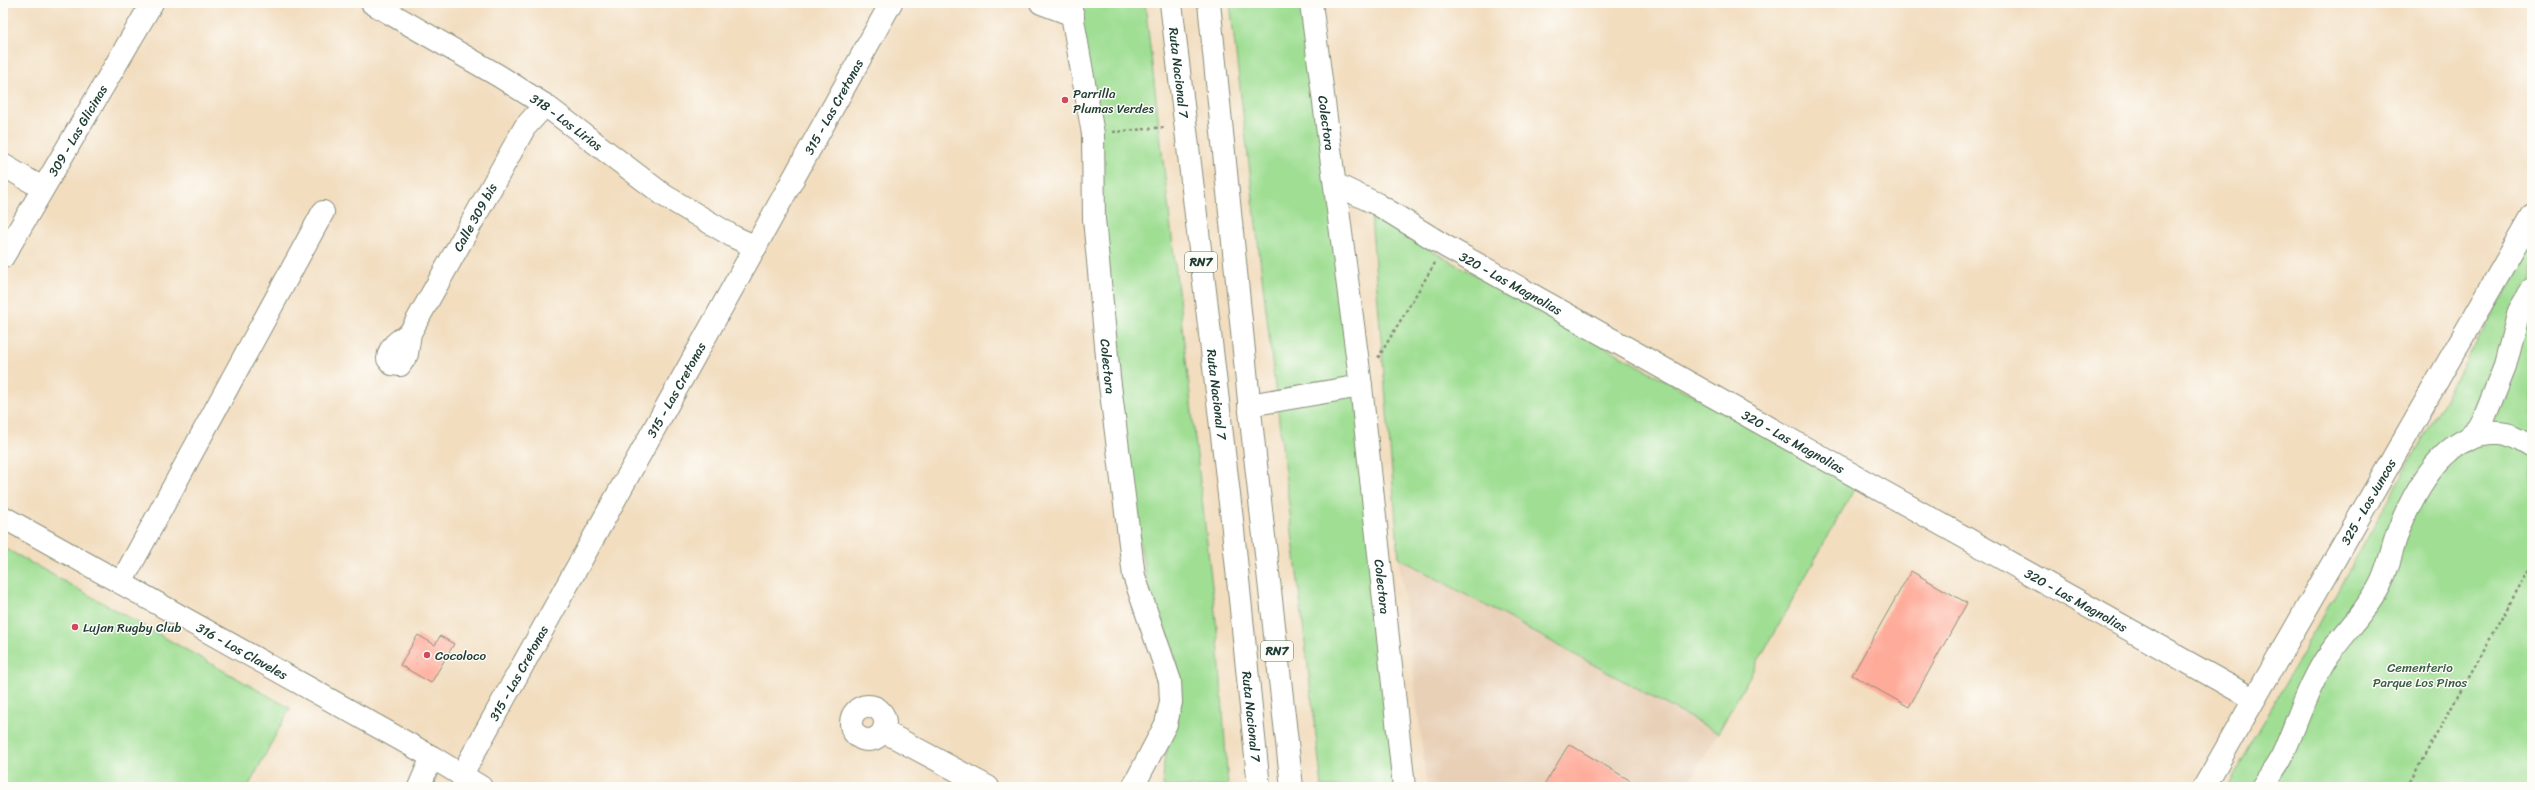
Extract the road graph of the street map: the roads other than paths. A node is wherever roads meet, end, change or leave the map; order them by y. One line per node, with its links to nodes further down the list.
1 (372, 3): 9 (main road, 318 - Los Lirios)
2 (891, 3): 15 (main road, 315 - Las Cretonas)
3 (1041, 3): 8 (main road)
4 (1171, 3): 36 (main road, Ruta Nacional 7 / RN7)
5 (1209, 3): 20 (main road, RN7)
6 (1311, 3): 11 (main road, Colectora)
7 (147, 5): 12 (main road, 309 - Las Glicinas)
8 (1071, 9): 35 (main road, Colectora)
9 (545, 105): 15 (main road, 318 - Los Lirios); 18 (main road, Calle 309 bis)
10 (3, 165): 12 (main road)
11 (1335, 184): 19 (main road, Colectora); 27 (main road, 320 - Las Magnolias)
12 (42, 188): 16 (main road, 309 - Las Glicinas)
13 (323, 212): 26 (main road)
14 (2532, 216): 27 (main road, 325 - Los Juncos)
15 (756, 247): 30 (main road, 315 - Las Cretonas)
16 (3, 257)
17 (2532, 289): 21 (main road)
18 (410, 333)
19 (1361, 386): 20 (main road); 38 (main road, Colectora)
20 (1249, 405): 37 (main road, RN7)
21 (2486, 412): 22 (main road); 23 (main road)
22 (2500, 432): 23 (main road); 24 (main road)
23 (2465, 441): 31 (main road)
24 (2532, 447)
25 (3, 517): 26 (main road, 316 - Los Claveles)
26 (121, 583): 29 (main road, 316 - Los Claveles)
27 (2253, 699): 39 (main road, 325 - Los Juncos)
28 (883, 731): 34 (main road)
29 (432, 757): 30 (main road, 316 - Los Claveles); 32 (main road)
30 (461, 776): 33 (main road, 316 - Los Claveles)
31 (2264, 786)
32 (419, 787)
33 (481, 787)
34 (988, 787)
35 (1133, 787)
36 (1259, 787)
37 (1292, 787)
38 (1404, 787)
39 (2204, 787)

